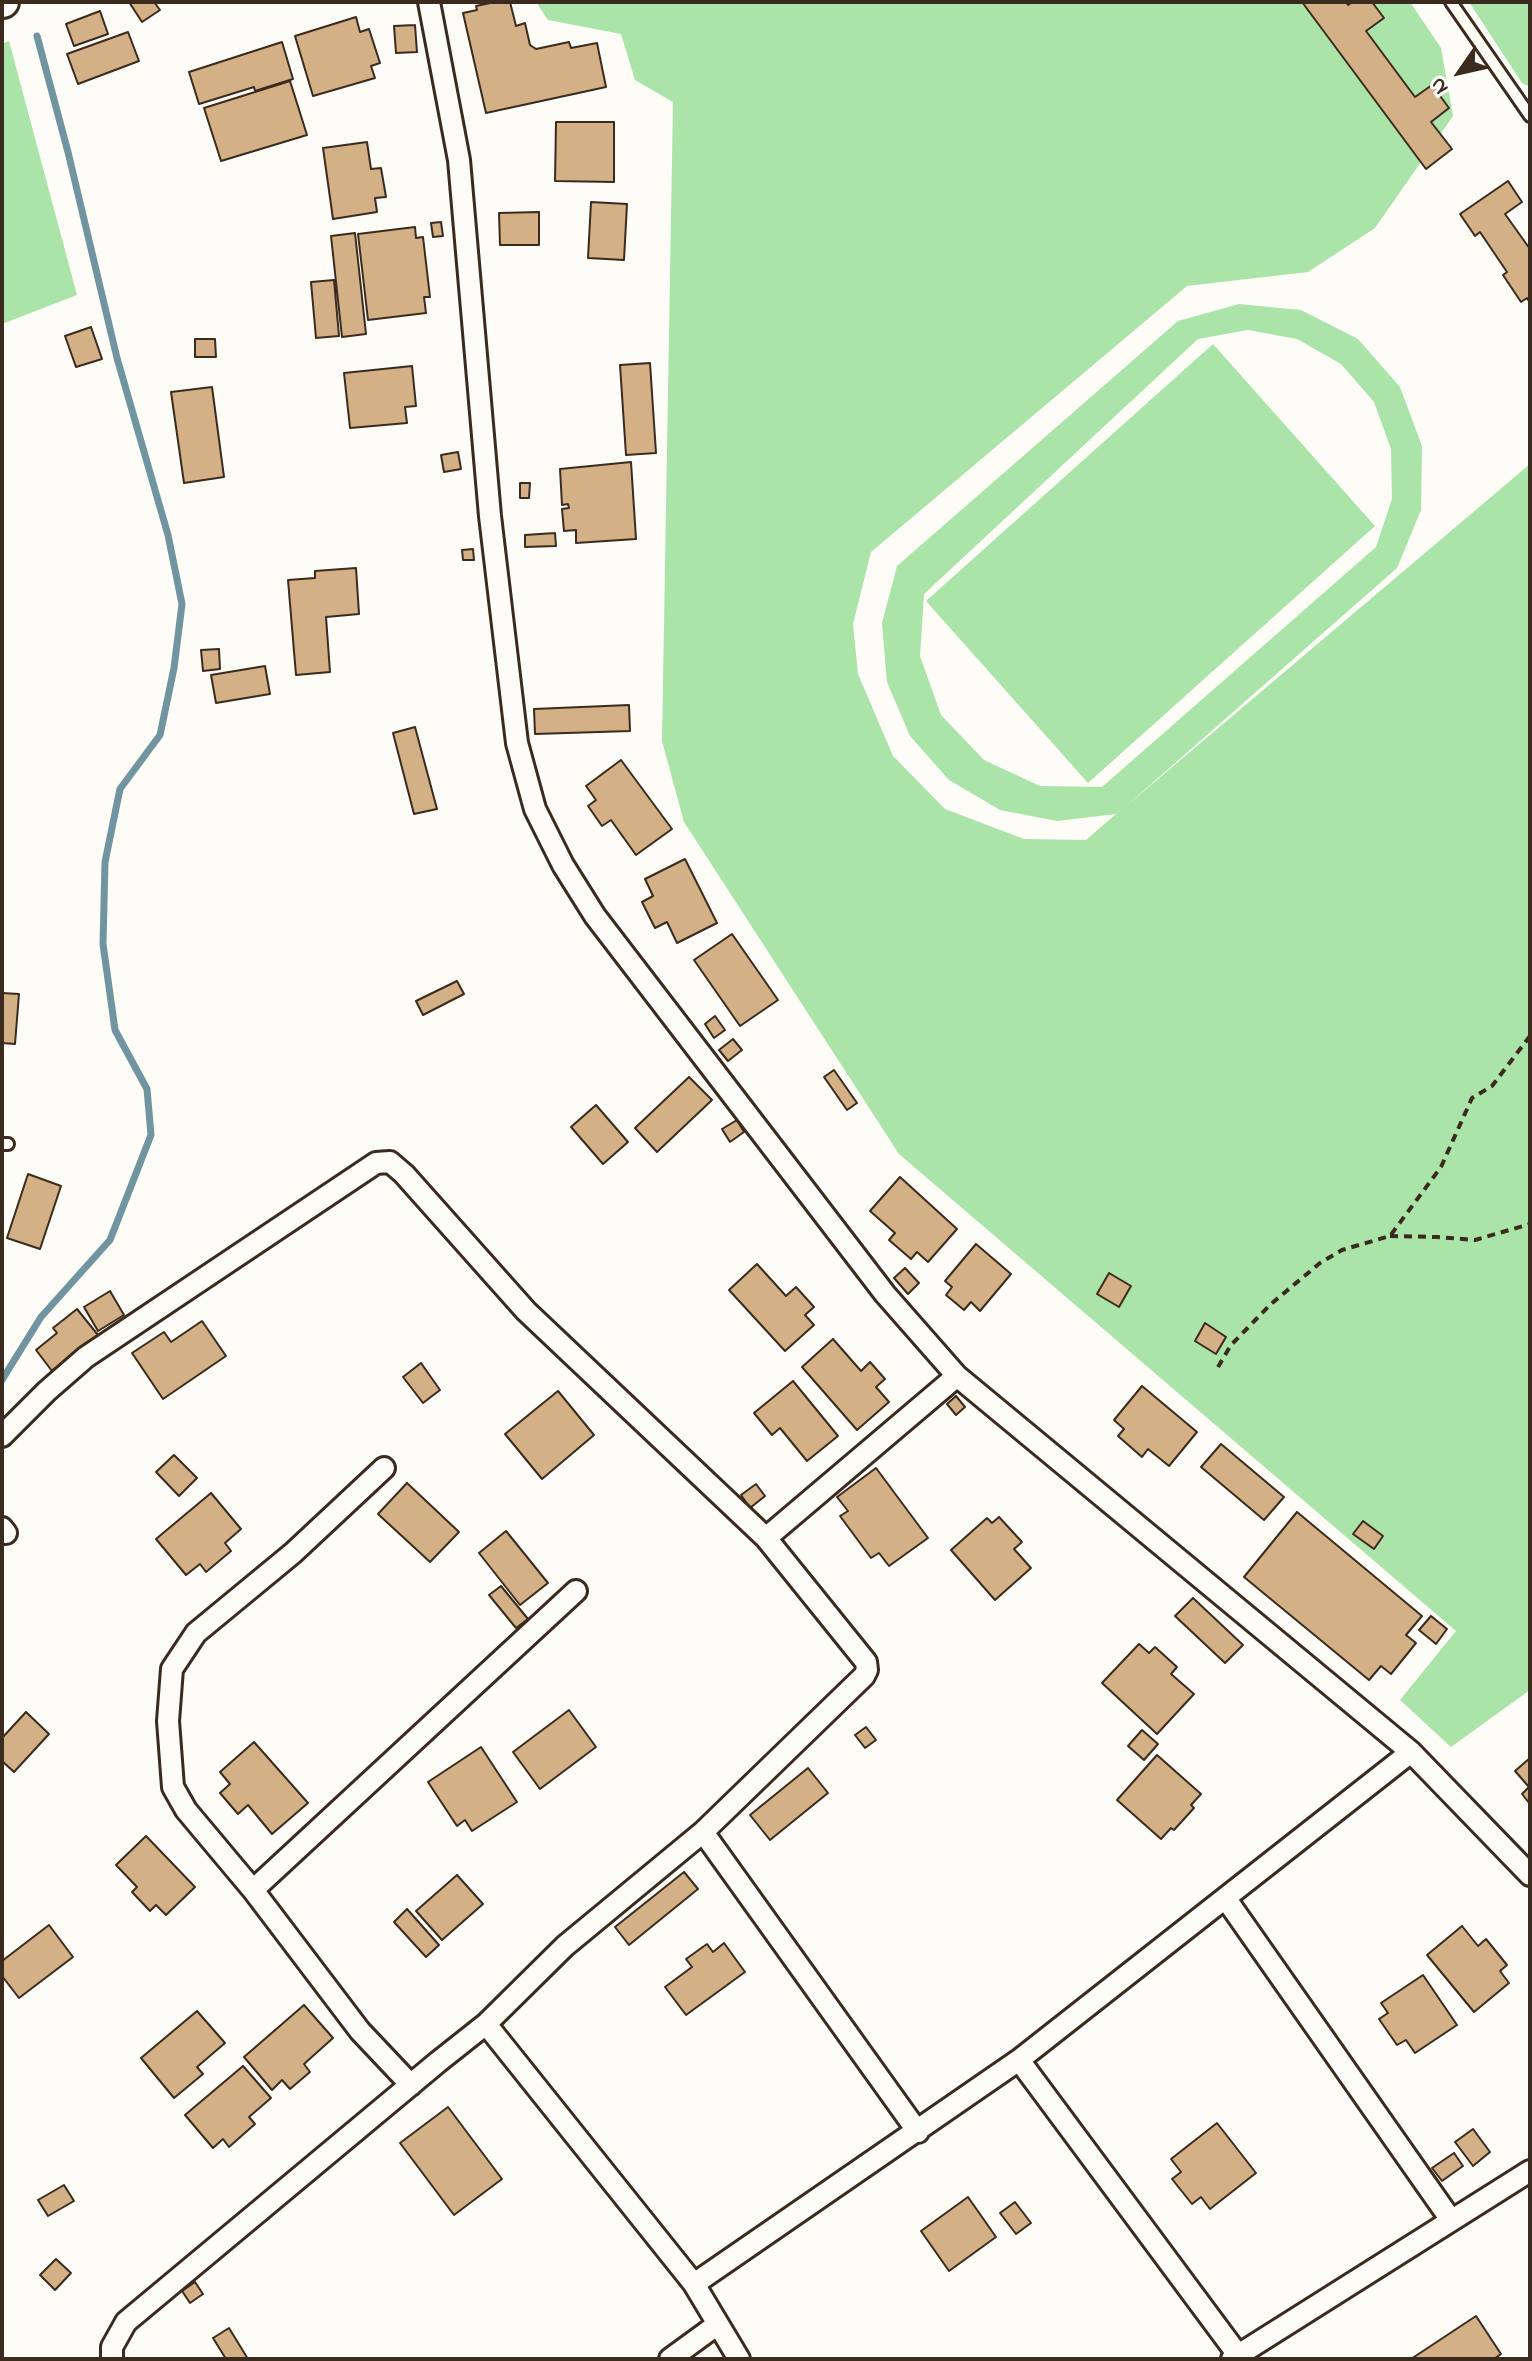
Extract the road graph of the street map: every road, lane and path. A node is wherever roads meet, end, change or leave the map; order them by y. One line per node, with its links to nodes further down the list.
1 (429, 2): 8 (street)
2 (1451, 2): 3 (lane)
3 (1530, 116)
4 (1530, 1036): 6 (path)
5 (1530, 1224): 6 (path)
6 (1390, 1236): 7 (path)
7 (1218, 1367)
8 (957, 1376): 11 (street); 13 (street)
9 (2, 1436): 11 (street)
10 (384, 1468): 16 (street)
11 (766, 1538): 14 (street)
12 (576, 1591): 16 (street)
13 (1411, 1752): 15 (street); 17 (street)
14 (703, 1832): 18 (street); 21 (street)
15 (1530, 1875)
16 (253, 1890): 20 (street)
17 (1226, 1899): 19 (street); 23 (street)
18 (486, 2024): 20 (street); 24 (street)
19 (1019, 2060): 21 (street); 26 (street)
20 (411, 2085): 27 (street)
21 (918, 2132): 24 (street)
22 (1530, 2171): 23 (street)
23 (1451, 2220): 26 (street)
24 (694, 2284): 25 (street)
25 (718, 2324): 28 (street); 29 (street)
26 (1237, 2358)
27 (112, 2359)
28 (670, 2359)
29 (739, 2359)

